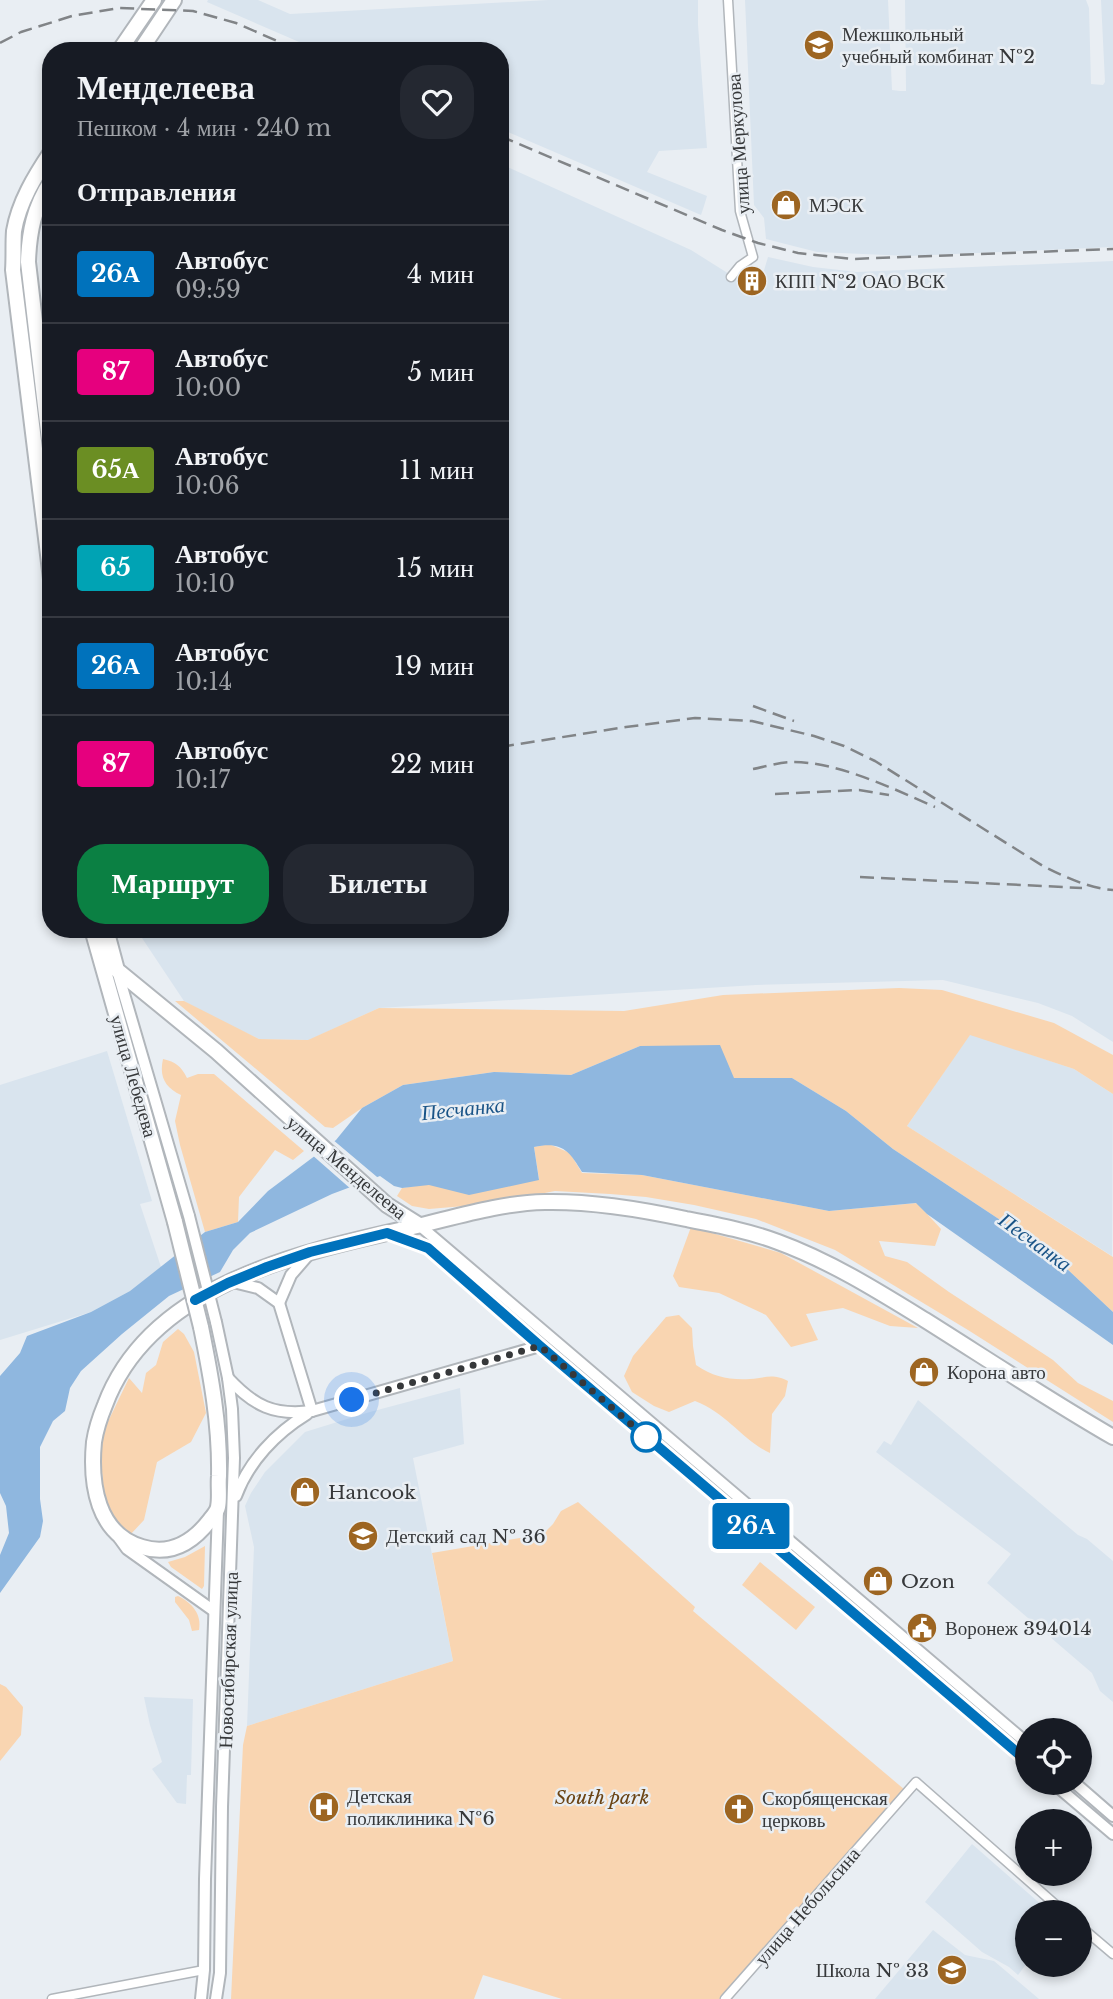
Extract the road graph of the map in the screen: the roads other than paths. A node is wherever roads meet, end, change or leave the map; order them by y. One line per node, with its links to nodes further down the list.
1 (154, 0): 4 (highway)
2 (174, 0): 5 (highway)
3 (728, 0): 8 (street, улица Меркулова)
4 (125, 42)
5 (146, 42)
6 (42, 166): 10 (highway)
7 (42, 198): 9 (highway)
8 (731, 277)
9 (42, 381)
10 (42, 506)
11 (95, 938): 21 (highway, улица Лебедева, bridge)
12 (108, 938): 13 (highway, улица Лебедева)
13 (117, 970): 14 (highway, улица Менделеева); 20 (street, улица Лебедева, bridge)
14 (413, 1227): 15 (highway); 16 (street, улица Менделеева); 25 (highway); 28 (street, улица Менделеева)
15 (387, 1233): 16 (street, улица Менделеева); 17 (highway)
16 (428, 1248): 22 (street, улица Менделеева)
17 (310, 1252): 18 (highway); 19 (street)
18 (228, 1283): 19 (street); 30 (highway)
19 (279, 1303): 24 (street)
20 (216, 1322): 23 (street, Новосибирская улица)
21 (201, 1326): 27 (highway, Новосибирская улица)
22 (540, 1346): 24 (street); 29 (street, улица Менделеева)
23 (229, 1378): 24 (street); 26 (street, Новосибирская улица)
24 (312, 1411): 26 (street)
25 (1113, 1437)
26 (233, 1505): 44 (street, Новосибирская улица)
27 (218, 1510): 30 (highway); 31 (street, Новосибирская улица)
28 (754, 1510): 29 (street); 32 (street, улица Менделеева)
29 (745, 1521): 33 (street, улица Менделеева)
30 (117, 1536): 31 (street)
31 (214, 1611): 41 (street, Новосибирская улица)
32 (1015, 1733)
33 (1015, 1751)
34 (1067, 1795): 37 (street)
35 (1089, 1795): 36 (street)
36 (1113, 1816)
37 (1113, 1834)
38 (1050, 1900): 45 (street, улица Небольсина)
39 (1092, 1936): 40 (street)
40 (1113, 1954)
41 (204, 1970): 42 (street); 43 (street, Новосибирская улица)
42 (52, 1999)
43 (201, 1999)
44 (216, 1999)
45 (726, 1999)

